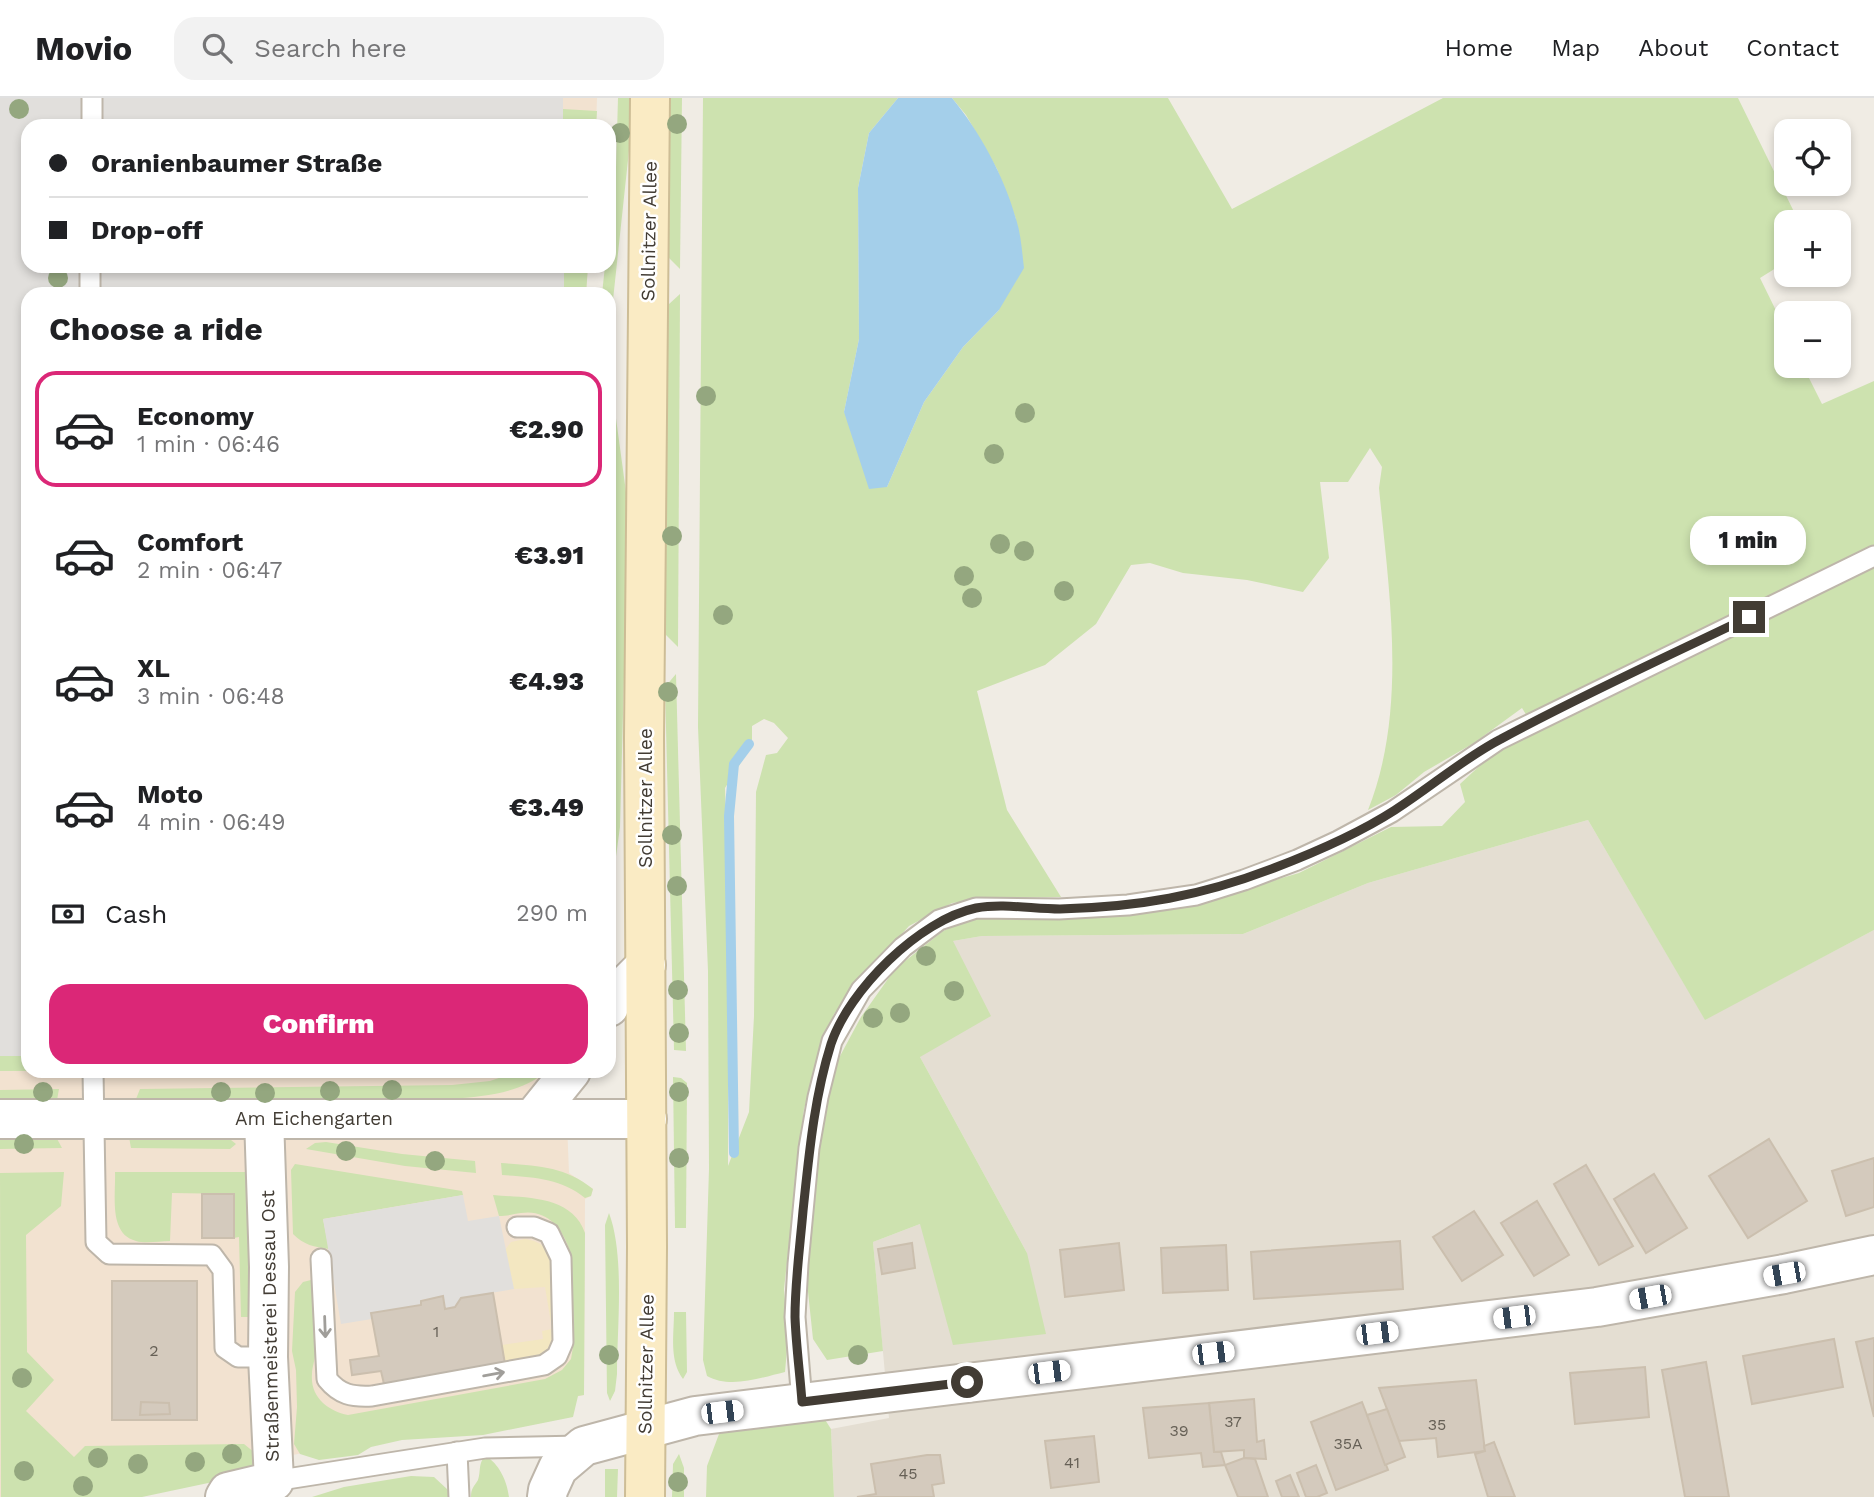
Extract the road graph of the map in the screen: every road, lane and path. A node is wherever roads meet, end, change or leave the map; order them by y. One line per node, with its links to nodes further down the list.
1 (92, 98): 3 (lane)
2 (650, 98): 5 (main road, Sollnitzer Allee)
3 (92, 119)
4 (1874, 556): 18 (lane)
5 (646, 965): 6 (street); 12 (main road, Sollnitzer Allee)
6 (616, 995)
7 (93, 1078): 10 (lane)
8 (565, 1078): 9 (street)
9 (534, 1117): 11 (street, Am Eichengarten); 12 (street, Am Eichengarten)
10 (93, 1118): 11 (street, Am Eichengarten); 13 (street, Am Eichengarten); 17 (lane)
11 (264, 1118): 17 (street, Straßenmeisterei Dessau Ost)
12 (647, 1118): 19 (main road, Sollnitzer Allee)
13 (0, 1119)
14 (517, 1227): 16 (lane, one-way to 14)
15 (1874, 1255): 18 (street)
16 (321, 1259)
17 (268, 1357): 22 (street, Straßenmeisterei Dessau Ost)
18 (802, 1402): 19 (street)
19 (645, 1429): 20 (street); 26 (main road, Sollnitzer Allee)
20 (584, 1446): 21 (lane); 25 (street)
21 (457, 1452): 22 (lane); 24 (lane)
22 (274, 1481): 23 (street, Straßenmeisterei Dessau Ost)
23 (219, 1495)
24 (459, 1497)
25 (547, 1497)
26 (645, 1497)

